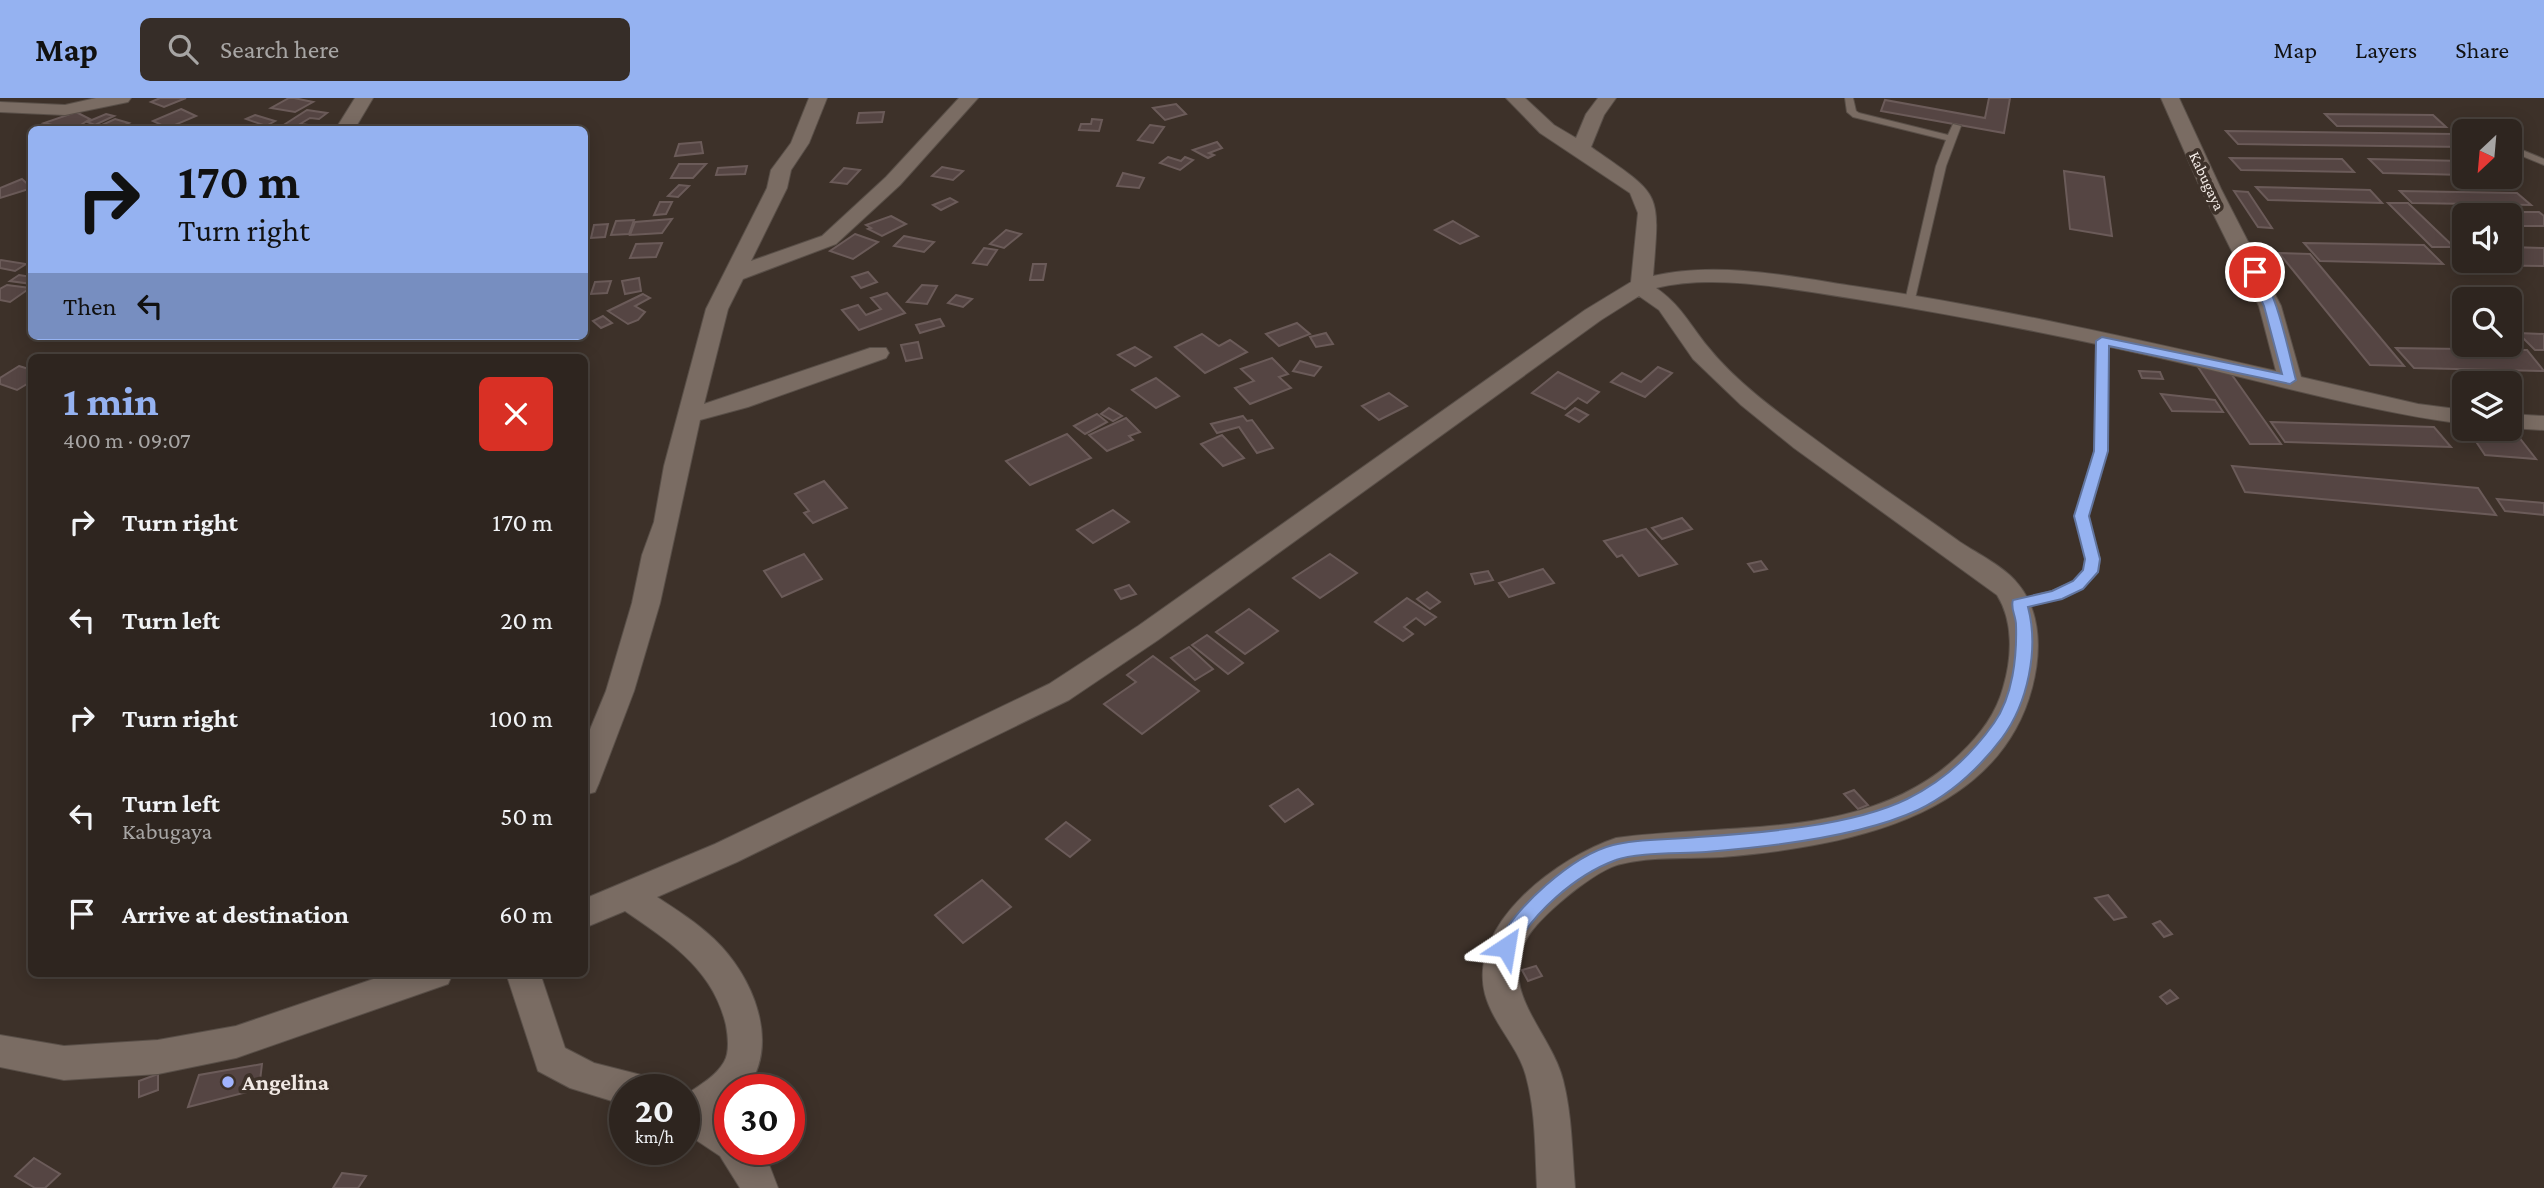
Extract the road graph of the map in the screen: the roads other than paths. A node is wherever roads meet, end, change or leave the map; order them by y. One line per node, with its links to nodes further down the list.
1 (122, 98): 9 (street)
2 (364, 98): 10 (street)
3 (818, 98): 16 (street)
4 (969, 98): 16 (street)
5 (1514, 98): 13 (street)
6 (1607, 98): 13 (street)
7 (1849, 98): 12 (lane)
8 (2170, 98): 21 (street, Kabugaya)
9 (0, 107)
10 (346, 126)
11 (1955, 126): 12 (lane)
12 (1949, 138): 18 (lane)
13 (1581, 149): 17 (street)
14 (2522, 153): 15 (lane)
15 (2544, 162)
16 (733, 275): 22 (street)
17 (1640, 285): 18 (street); 26 (street); 28 (street)
18 (1910, 301): 19 (street)
19 (2102, 341): 21 (street); 26 (lane)
20 (878, 353): 22 (street)
21 (2290, 380): 23 (street)
22 (689, 415): 27 (street)
23 (2452, 415)
24 (2522, 422): 25 (street)
25 (2544, 423)
26 (2019, 604): 37 (street)
27 (588, 773)
28 (628, 895): 29 (street); 34 (street)
29 (588, 912)
30 (424, 977): 32 (street)
31 (524, 977): 33 (street)
32 (0, 1051)
33 (609, 1086)
34 (700, 1102)
35 (746, 1165): 36 (street)
36 (759, 1188)
37 (1556, 1188)

